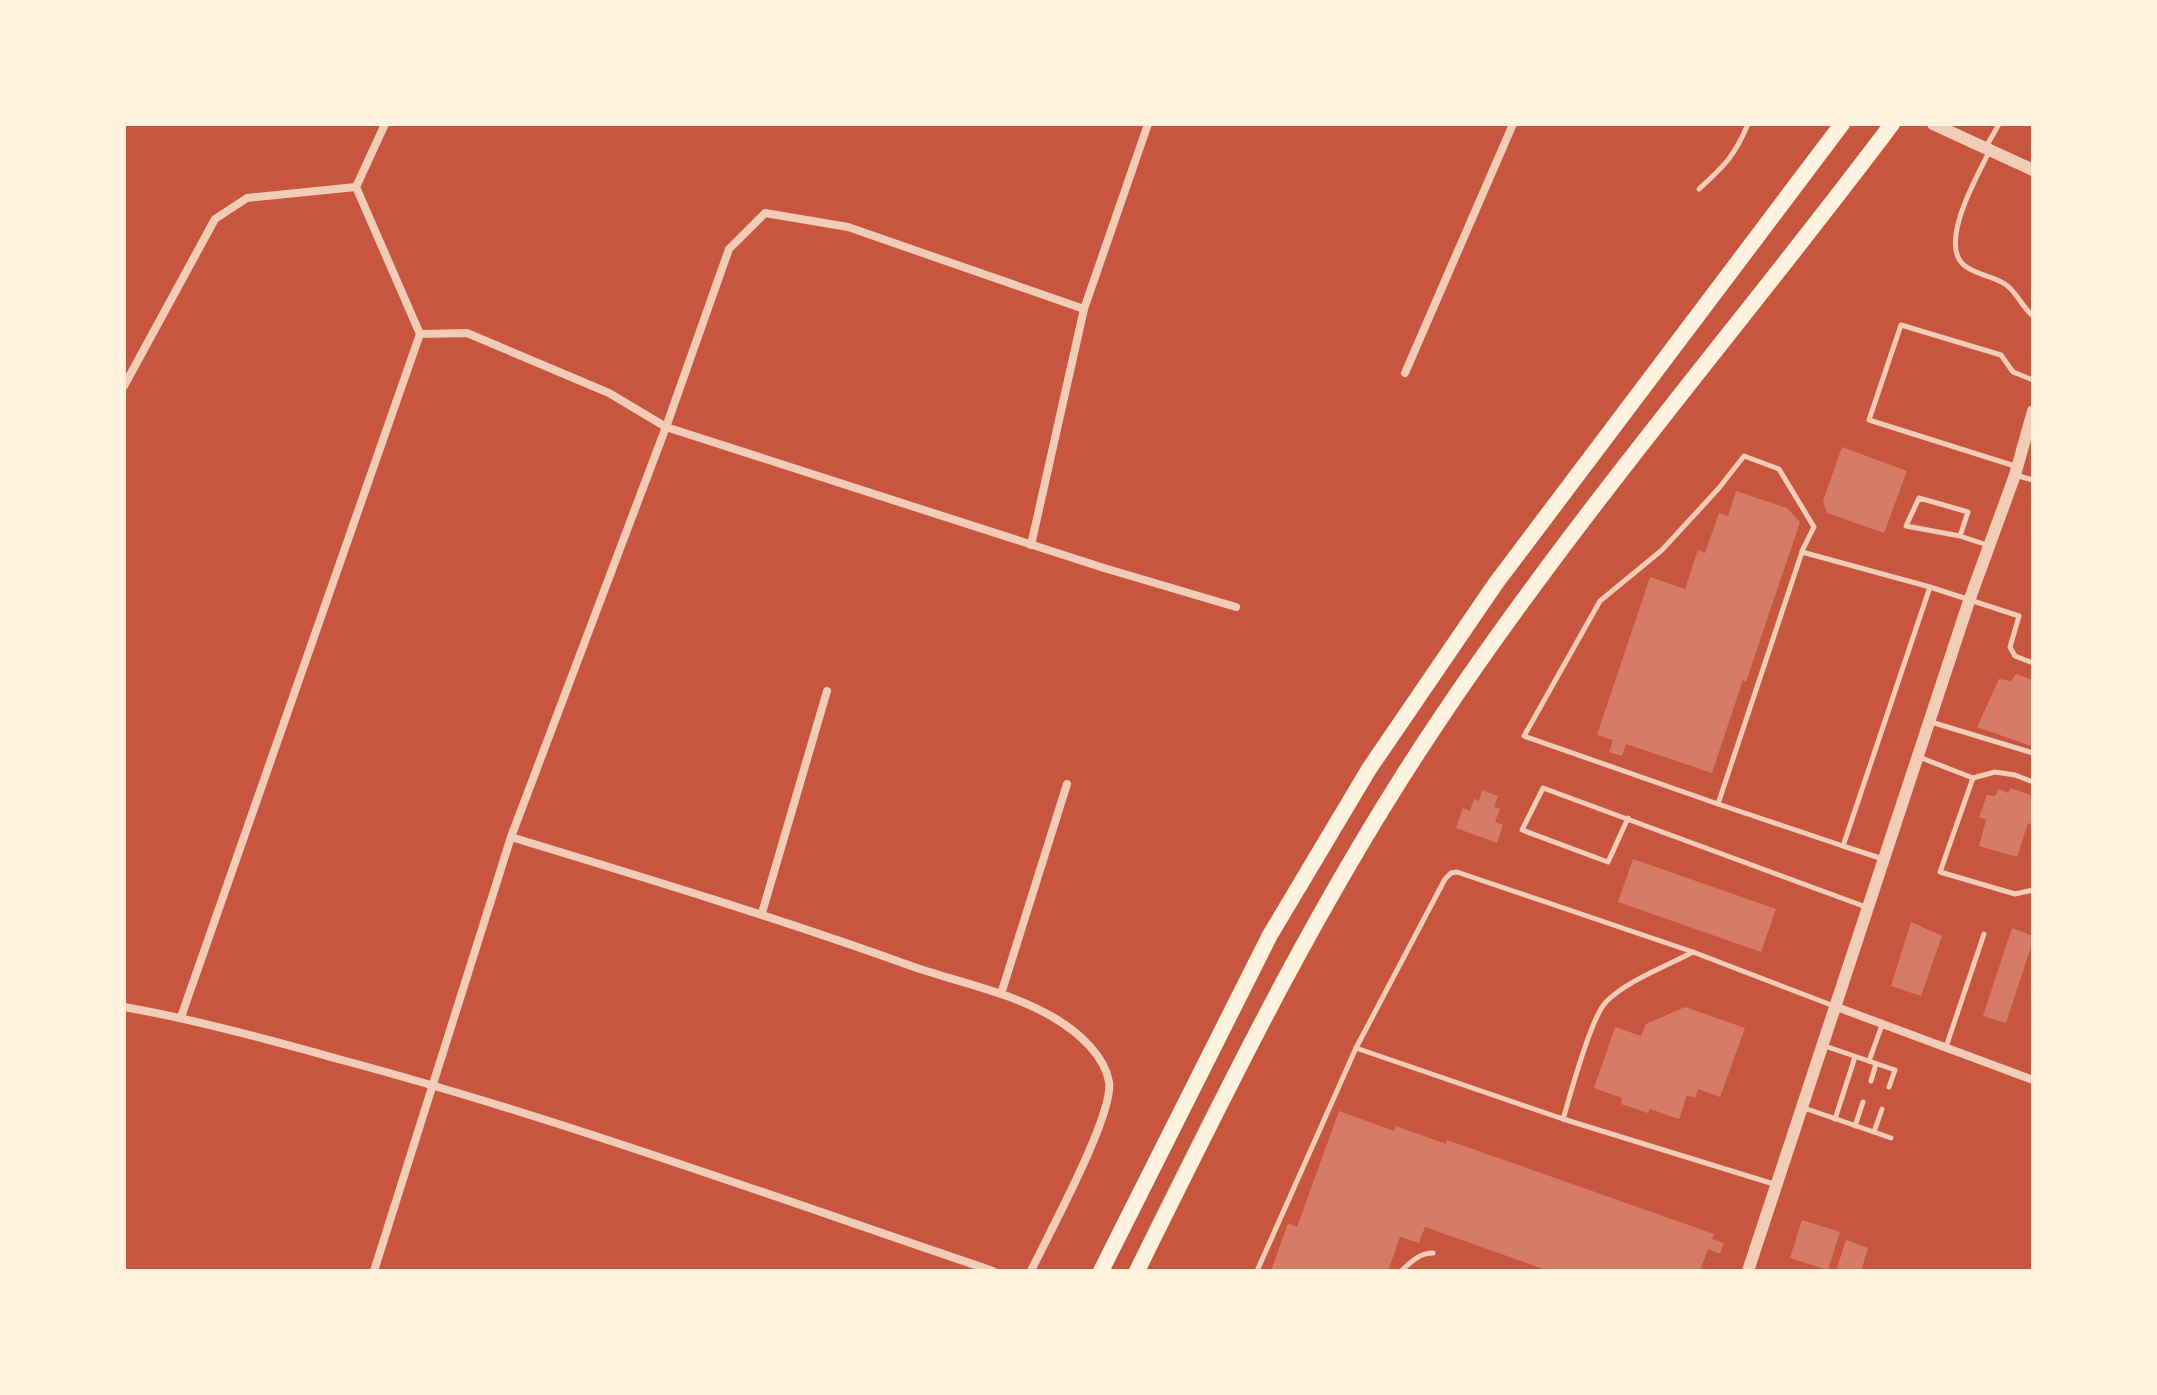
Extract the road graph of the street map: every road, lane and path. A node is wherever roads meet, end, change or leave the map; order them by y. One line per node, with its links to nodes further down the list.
1 (385, 124): 11 (street)
2 (1148, 124): 13 (street)
3 (1513, 124): 16 (street)
4 (1748, 124): 12 (lane)
5 (1842, 124): 76 (main road)
6 (1892, 124): 77 (main road)
7 (1933, 124): 9 (street)
8 (1999, 124): 9 (lane)
9 (1988, 149): 10 (street); 14 (lane)
10 (2033, 170)
11 (356, 187): 15 (street); 18 (street)
12 (1699, 189)
13 (1084, 309): 20 (street); 24 (street)
14 (2033, 316)
15 (420, 334): 20 (street); 51 (street)
16 (1405, 373)
17 (2033, 380): 21 (lane)
18 (124, 386)
19 (2033, 411): 21 (street)
20 (666, 427): 24 (street); 40 (street)
21 (2016, 471): 22 (lane); 25 (street)
22 (2033, 480)
23 (1960, 536): 23 (lane); 25 (lane)
24 (1031, 545): 29 (street)
25 (1991, 547): 28 (street)
26 (1802, 552): 27 (lane); 38 (lane); 38 (lane)
27 (1930, 587): 28 (lane); 41 (lane)
28 (1969, 601): 30 (lane); 32 (street)
29 (1236, 607)
30 (2033, 663)
31 (827, 691): 45 (street)
32 (1930, 721): 33 (lane); 34 (street)
33 (2033, 753)
34 (1918, 757): 35 (lane); 42 (street)
35 (1973, 778): 36 (lane); 43 (lane)
36 (2033, 782)
37 (1067, 784): 48 (street)
38 (1718, 804): 41 (lane)
39 (1628, 818): 39 (lane); 44 (lane)
40 (511, 837): 45 (street); 61 (street)
41 (1843, 846): 42 (lane)
42 (1884, 859): 44 (street)
43 (2033, 890)
44 (1867, 907): 49 (street)
45 (762, 913): 48 (street)
46 (1984, 934): 54 (lane)
47 (1693, 952): 49 (lane); 55 (lane); 66 (lane)
48 (1001, 994): 75 (street)
49 (1834, 1006): 52 (street); 53 (street)
50 (124, 1007): 51 (street)
51 (181, 1017): 61 (street)
52 (1882, 1024): 54 (street); 57 (lane)
53 (1822, 1045): 56 (lane); 64 (street)
54 (1946, 1047): 59 (street)
55 (1356, 1048): 66 (lane); 78 (lane)
56 (1855, 1057): 57 (lane); 67 (lane)
57 (1869, 1061): 58 (lane)
58 (1876, 1064): 60 (lane); 62 (lane)
59 (2033, 1080)
60 (1871, 1081)
61 (433, 1084): 73 (street); 74 (street)
62 (1889, 1087)
63 (1863, 1102): 68 (lane)
64 (1802, 1108): 67 (lane); 71 (street)
65 (1882, 1109): 69 (lane)
66 (1563, 1119): 71 (lane)
67 (1835, 1119): 68 (lane)
68 (1855, 1126): 69 (lane)
69 (1874, 1132): 70 (lane)
70 (1891, 1138)
71 (1778, 1185): 80 (street)
72 (1433, 1253): 79 (lane)
73 (374, 1271)
74 (993, 1271)
75 (1031, 1271)
76 (1101, 1271)
77 (1137, 1271)
78 (1257, 1271)
79 (1401, 1271)
80 (1748, 1271)

